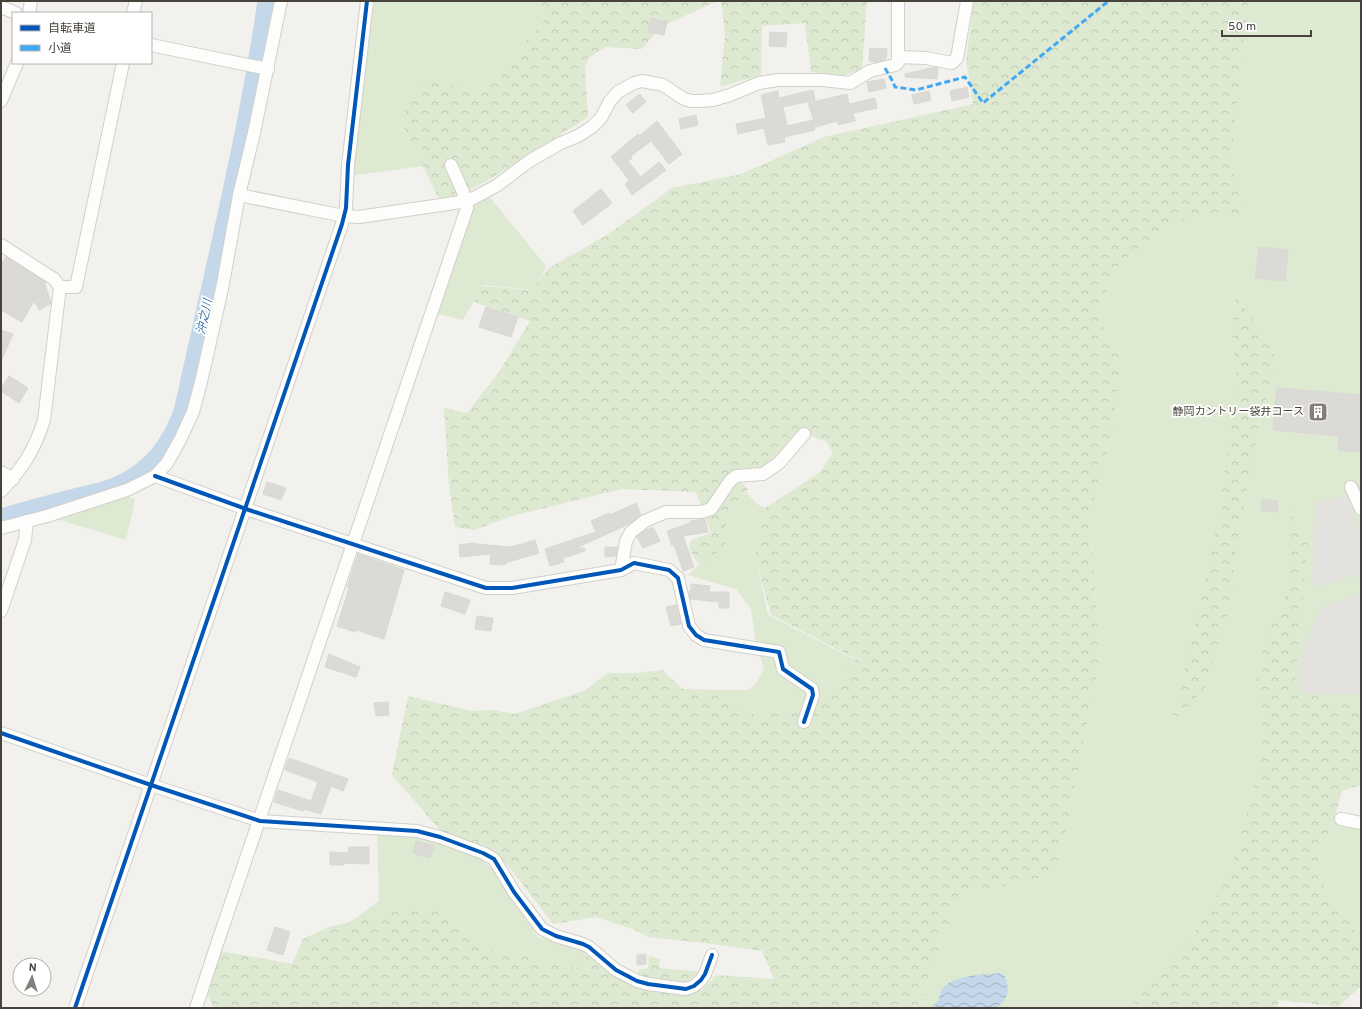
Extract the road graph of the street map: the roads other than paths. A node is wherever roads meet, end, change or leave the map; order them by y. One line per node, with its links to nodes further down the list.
1 (31, 1): 9 (street)
2 (136, 1): 10 (street)
3 (281, 1): 15 (street)
4 (367, 1): 20 (street)
5 (898, 1): 12 (street)
6 (967, 1): 12 (street)
7 (1, 7): 8 (street)
8 (14, 12)
9 (29, 12)
10 (134, 12)
11 (152, 44): 15 (street)
12 (898, 57): 19 (street)
13 (17, 64): 16 (street)
14 (123, 64): 22 (street)
15 (268, 69): 18 (street)
16 (1, 101)
17 (452, 165): 19 (street)
18 (239, 195): 20 (street); 25 (street)
19 (466, 202): 20 (street); 33 (street)
20 (344, 216): 30 (street)
21 (1, 244): 22 (street)
22 (60, 287): 26 (street)
23 (804, 434): 34 (street)
24 (1, 472): 26 (street)
25 (155, 476): 30 (street); 31 (street)
26 (13, 478): 28 (street)
27 (1351, 487): 29 (street)
28 (1, 491)
29 (1361, 508)
30 (246, 509): 33 (street); 38 (street)
31 (27, 521): 32 (street); 35 (street)
32 (1, 528)
33 (354, 545): 34 (street); 40 (street)
34 (621, 570): 36 (street)
35 (1, 611)
36 (804, 722)
37 (1, 732): 38 (street)
38 (151, 785): 40 (street); 43 (street)
39 (1341, 819): 41 (street)
40 (260, 821): 42 (street); 44 (street)
41 (1361, 822)
42 (712, 955)
43 (75, 1008)
44 (196, 1008)

